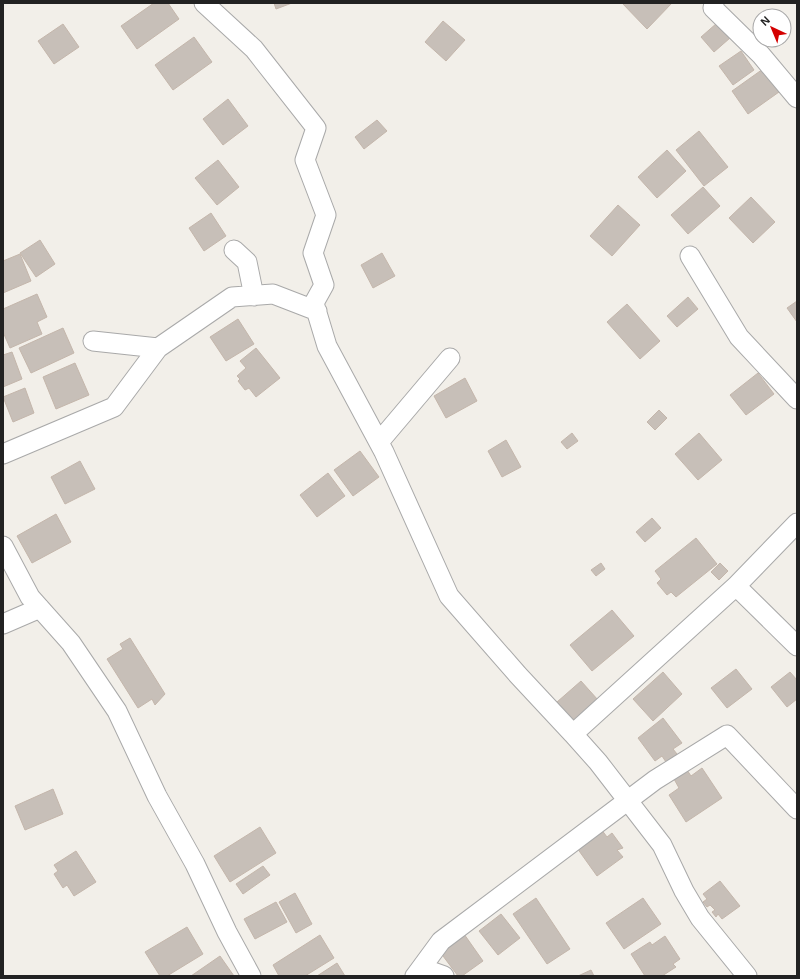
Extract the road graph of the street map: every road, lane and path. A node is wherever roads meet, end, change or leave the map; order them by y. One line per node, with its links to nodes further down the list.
1 (204, 3): 7 (street)
2 (714, 3): 3 (street)
3 (797, 98)
4 (234, 250): 6 (street)
5 (690, 256): 11 (street)
6 (254, 296): 7 (street); 9 (street)
7 (317, 312): 12 (street)
8 (93, 341): 9 (street)
9 (158, 348): 13 (street)
10 (450, 358): 12 (street)
11 (797, 399)
12 (379, 442): 20 (street)
13 (3, 454)
14 (797, 523): 16 (street)
15 (3, 546): 17 (street)
16 (736, 586): 19 (street); 20 (street)
17 (40, 608): 18 (street); 24 (street)
18 (3, 624)
19 (797, 646)
20 (573, 734): 21 (street)
21 (626, 801): 22 (street); 23 (street); 26 (street)
22 (797, 809)
23 (416, 975): 25 (street)
24 (251, 976)
25 (444, 976)
26 (747, 976)

